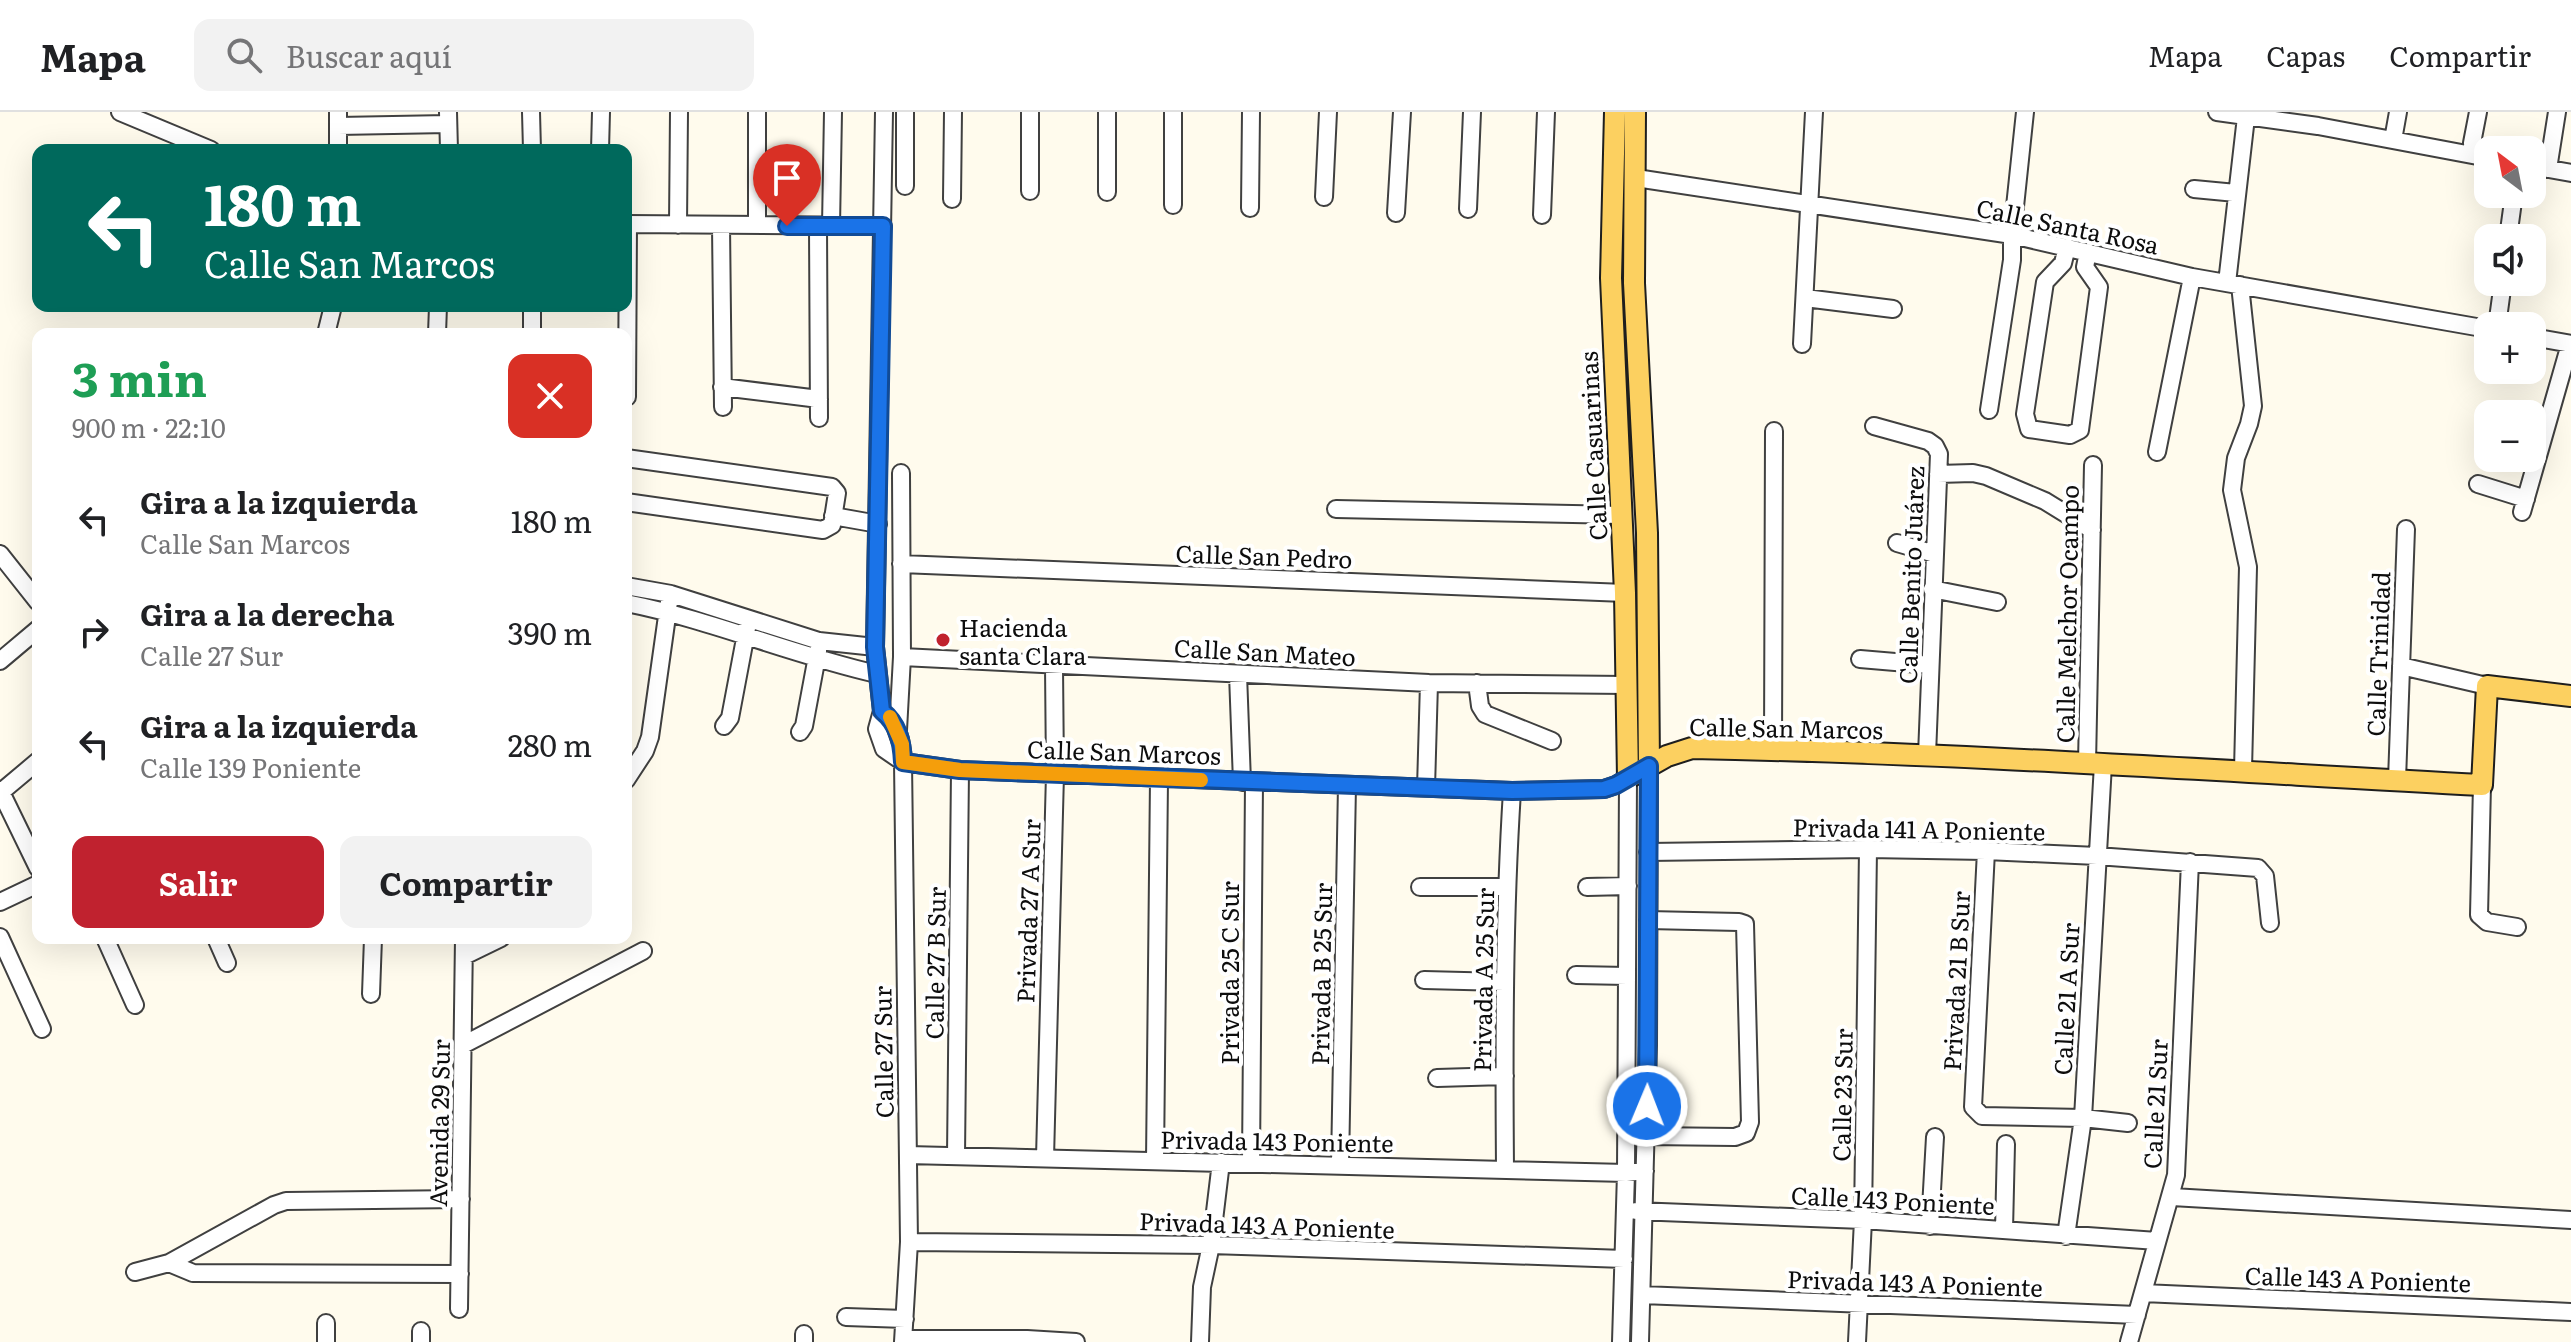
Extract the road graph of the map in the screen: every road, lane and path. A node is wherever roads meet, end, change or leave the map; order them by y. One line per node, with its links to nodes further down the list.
1 (120, 112): 31 (street)
2 (531, 112): 34 (street)
3 (601, 112): 35 (street)
4 (679, 112): 56 (street)
5 (757, 112): 58 (street)
6 (833, 112): 59 (street)
7 (884, 112): 60 (street)
8 (905, 112): 42 (street)
9 (953, 112): 48 (street)
10 (1030, 112): 44 (street)
11 (1107, 112): 45 (street)
12 (1173, 112): 50 (street)
13 (1251, 112): 51 (street)
14 (1328, 112): 47 (street)
15 (1402, 112): 53 (street)
16 (1472, 112): 52 (street)
17 (1546, 112): 54 (street)
18 (1615, 112): 88 (main road, Calle Casuarinas)
19 (1635, 112): 41 (main road, Calle Casuarinas)
20 (1814, 112): 49 (street)
21 (2025, 112): 61 (street)
22 (2217, 112): 26 (street)
23 (2398, 112): 30 (street)
24 (2478, 112): 36 (street)
25 (2557, 112): 37 (street)
26 (2243, 115): 29 (street); 46 (street)
27 (448, 118): 28 (street); 33 (street)
28 (338, 119): 32 (street)
29 (2320, 119): 30 (street)
30 (2393, 140): 38 (street)
31 (197, 144)
32 (338, 144)
33 (449, 144)
34 (532, 144)
35 (600, 144)
36 (2474, 146)
37 (2546, 148)
38 (2474, 156)
39 (2546, 169): 40 (street)
40 (2571, 173)
41 (1636, 178): 49 (street, Calle Santa Rosa); 133 (main road, Calle Casuarinas)
42 (905, 186)
43 (2194, 189): 46 (street)
44 (1030, 191)
45 (1107, 192)
46 (2236, 193): 65 (street)
47 (1324, 197)
48 (952, 199)
49 (1810, 202): 61 (street, Calle Santa Rosa); 66 (street)
50 (1173, 205)
51 (1250, 208)
52 (1468, 209)
53 (1396, 213)
54 (1542, 215)
55 (632, 224): 56 (street)
56 (678, 225): 57 (street)
57 (721, 225): 58 (street); 72 (street)
58 (757, 225): 59 (street)
59 (825, 226): 60 (street); 73 (street)
60 (883, 226): 89 (street)
61 (2012, 235): 62 (street, Calle Santa Rosa); 75 (street)
62 (2067, 247): 63 (street, Calle Santa Rosa); 63 (street)
63 (2088, 252): 64 (street, Calle Santa Rosa)
64 (2192, 277): 65 (street, Calle Santa Rosa); 79 (street)
65 (2233, 284): 68 (street, Calle Santa Rosa); 135 (street)
66 (1805, 298): 67 (street); 70 (street)
67 (1893, 309)
68 (2474, 327)
69 (2546, 340): 71 (street)
70 (1802, 344)
71 (2570, 344): 84 (street)
72 (722, 387): 73 (street); 74 (street)
73 (819, 399): 76 (street)
74 (723, 407)
75 (1989, 410)
76 (819, 418)
77 (1874, 426): 83 (street, Calle Benito Juárez)
78 (1774, 431): 128 (street)
79 (2157, 452)
80 (632, 459): 87 (street)
81 (2093, 465): 91 (street, Calle Melchor Ocampo)
82 (901, 473): 95 (street)
83 (1938, 474): 91 (street); 94 (street, Calle Benito Juárez)
84 (2478, 484)
85 (632, 503): 87 (street)
86 (1336, 509): 88 (street)
87 (834, 512): 89 (street)
88 (1621, 515): 98 (main road, Calle Casuarinas)
89 (878, 518): 108 (street)
90 (2406, 529): 115 (street, Calle Trinidad)
91 (2092, 530): 131 (street, Calle Melchor Ocampo)
92 (1897, 543): 94 (street)
93 (0, 554): 99 (street)
94 (1935, 554): 97 (street, Calle Benito Juárez)
95 (901, 564): 98 (street, Calle San Pedro); 109 (street)
96 (632, 587): 100 (street)
97 (1932, 589): 101 (street); 113 (street, Calle Benito Juárez)
98 (1625, 593): 120 (main road, Calle Casuarinas)
99 (32, 594)
100 (671, 594): 103 (street); 104 (street)
101 (1997, 602)
102 (632, 604): 103 (street)
103 (668, 611): 106 (street); 136 (street)
104 (748, 618): 106 (street); 107 (street)
105 (32, 634): 112 (street)
106 (745, 636): 110 (street); 124 (street)
107 (819, 641): 108 (street); 110 (street)
108 (875, 647): 116 (street)
109 (902, 657): 114 (street, Calle San Mateo); 125 (street)
110 (816, 659): 116 (street); 126 (street)
111 (1860, 659): 113 (street)
112 (0, 661)
113 (1930, 665): 129 (street, Calle Benito Juárez)
114 (1054, 666): 117 (street, Calle San Mateo); 137 (street, Privada 27 A Sur)
115 (2401, 666): 121 (street); 140 (street, Calle Trinidad)
116 (877, 674): 123 (street)
117 (1238, 674): 118 (street, Calle San Mateo); 141 (street, Privada 25 C Sur)
118 (1429, 683): 119 (street, Calle San Mateo); 144 (street)
119 (1477, 683): 120 (street, Calle San Mateo); 127 (street)
120 (1627, 685): 138 (main road, Calle Casuarinas)
121 (2487, 686): 122 (main road); 143 (main road)
122 (2571, 696)
123 (882, 711): 125 (street, Calle 27 Sur); 130 (street)
124 (724, 726)
125 (898, 731): 130 (street, Calle 27 Sur)
126 (800, 732)
127 (1552, 741)
128 (1773, 750): 129 (main road, Calle San Marcos); 133 (main road, Calle San Marcos)
129 (1927, 755): 131 (main road, Calle San Marcos)
130 (903, 762): 134 (street, Calle San Marcos); 186 (street, Calle 27 Sur)
131 (2095, 764): 135 (main road, Calle San Marcos); 151 (street, Calle 21 A Sur)
132 (32, 766): 145 (street)
133 (1649, 766): 138 (main road, Calle San Marcos); 149 (street)
134 (960, 770): 137 (street, Calle San Marcos); 187 (street, Calle 27 B Sur)
135 (2243, 770): 140 (main road, Calle San Marcos)
136 (632, 771)
137 (1055, 774): 139 (street, Calle San Marcos); 188 (street, Privada 27 A Sur)
138 (1628, 778): 146 (street, Calle San Marcos); 153 (street)
139 (1159, 779): 141 (street, Calle San Marcos); 189 (street)
140 (2397, 780): 143 (main road, Calle San Marcos)
141 (1248, 782): 142 (street, Calle San Marcos); 191 (street, Privada 25 C Sur)
142 (1347, 785): 144 (street, Calle San Marcos); 192 (street, Privada B 25 Sur)
143 (2482, 785): 161 (street)
144 (1426, 788): 146 (street, Calle San Marcos)
145 (1, 791): 150 (street)
146 (1512, 791): 156 (street, Privada A 25 Sur)
147 (1868, 849): 148 (street, Privada 141 A Poniente); 149 (street, Privada 141 A Poniente); 200 (street, Calle 23 Sur)
148 (1986, 851): 151 (street, Privada 141 A Poniente); 181 (street, Privada 21 B Sur)
149 (1648, 852): 159 (street)
150 (32, 856)
151 (2097, 856): 152 (street, Privada 141 A Poniente); 181 (street, Calle 21 A Sur)
152 (2190, 862): 160 (street, Privada 141 A Poniente); 196 (street, Calle 21 Sur)
153 (1628, 886): 157 (street); 172 (street)
154 (32, 887): 158 (street)
155 (1420, 887): 156 (street)
156 (1506, 887): 174 (street, Privada A 25 Sur)
157 (1587, 887)
158 (0, 902)
159 (1648, 920): 183 (street); 183 (street)
160 (2270, 923)
161 (2517, 927)
162 (0, 937): 177 (street)
163 (108, 944): 176 (street)
164 (219, 944): 170 (street)
165 (368, 944): 175 (street)
166 (464, 944): 169 (street, Avenida 29 Sur)
167 (489, 944): 169 (street)
168 (643, 951): 178 (street)
169 (464, 956): 178 (street, Avenida 29 Sur)
170 (227, 963)
171 (1576, 975): 172 (street)
172 (1627, 976): 195 (street)
173 (1424, 980): 174 (street)
174 (1504, 982): 179 (street, Privada A 25 Sur)
175 (371, 994)
176 (135, 1005)
177 (42, 1029)
178 (463, 1045): 197 (street, Avenida 29 Sur)
179 (1505, 1076): 180 (street); 193 (street, Privada A 25 Sur)
180 (1437, 1078)
181 (2083, 1118): 182 (street); 204 (street, Calle 21 A Sur)
182 (2128, 1123)
183 (1646, 1136): 194 (street)
184 (1935, 1137): 202 (street)
185 (2006, 1144): 203 (street)
186 (908, 1155): 187 (street, Privada 143 Poniente); 206 (street, Calle 27 Sur)
187 (956, 1156): 188 (street, Privada 143 Poniente)
188 (1045, 1158): 189 (street, Privada 143 Poniente)
189 (1155, 1161): 190 (street, Privada 143 Poniente)
190 (1221, 1162): 191 (street, Privada 143 Poniente); 207 (street)
191 (1251, 1163): 192 (street, Privada 143 Poniente)
192 (1340, 1165): 193 (street, Privada 143 Poniente)
193 (1505, 1169): 195 (street, Privada 143 Poniente)
194 (1645, 1171): 195 (street, Privada 143 Poniente); 199 (street)
195 (1626, 1173): 198 (street)
196 (2172, 1197): 201 (street); 205 (street, Calle 21 Sur)
197 (461, 1199): 209 (street); 211 (street, Avenida 29 Sur)
198 (1625, 1210): 199 (street, Calle 143 Poniente); 208 (street)
199 (1644, 1211): 200 (street, Calle 143 Poniente); 213 (street)
200 (1863, 1220): 202 (street, Calle 143 Poniente); 214 (street, Calle 23 Sur)
201 (2571, 1220)
202 (1930, 1226): 203 (street, Calle 143 Poniente)
203 (2004, 1230): 204 (street, Calle 143 Poniente)
204 (2066, 1236): 205 (street, Calle 143 Poniente)
205 (2157, 1241): 212 (street, Calle 21 Sur)
206 (909, 1242): 207 (street, Privada 143 A Poniente); 219 (street, Calle 27 Sur)
207 (1211, 1245): 208 (street, Privada 143 A Poniente); 225 (street)
208 (1624, 1259): 226 (street)
209 (169, 1263): 210 (street); 211 (street)
210 (135, 1272)
211 (460, 1274): 215 (street, Avenida 29 Sur)
212 (2143, 1293): 216 (street, Calle 143 A Poniente); 217 (street, Calle 21 Sur)
213 (1642, 1295): 214 (street, Privada 143 A Poniente); 227 (street)
214 (1858, 1304): 217 (street, Privada 143 A Poniente); 228 (street, Calle 23 Sur)
215 (459, 1309)
216 (2571, 1312)
217 (2137, 1315): 229 (street, Calle 21 Sur)
218 (846, 1317): 219 (street)
219 (905, 1319): 221 (street, Calle 27 Sur)
220 (326, 1323): 223 (street)
221 (904, 1340): 222 (street)
222 (1027, 1340): 224 (street)
223 (326, 1342)
224 (1076, 1342)
225 (1200, 1342)
226 (1621, 1342)
227 (1640, 1342)
228 (1857, 1342)
229 (2129, 1342)

